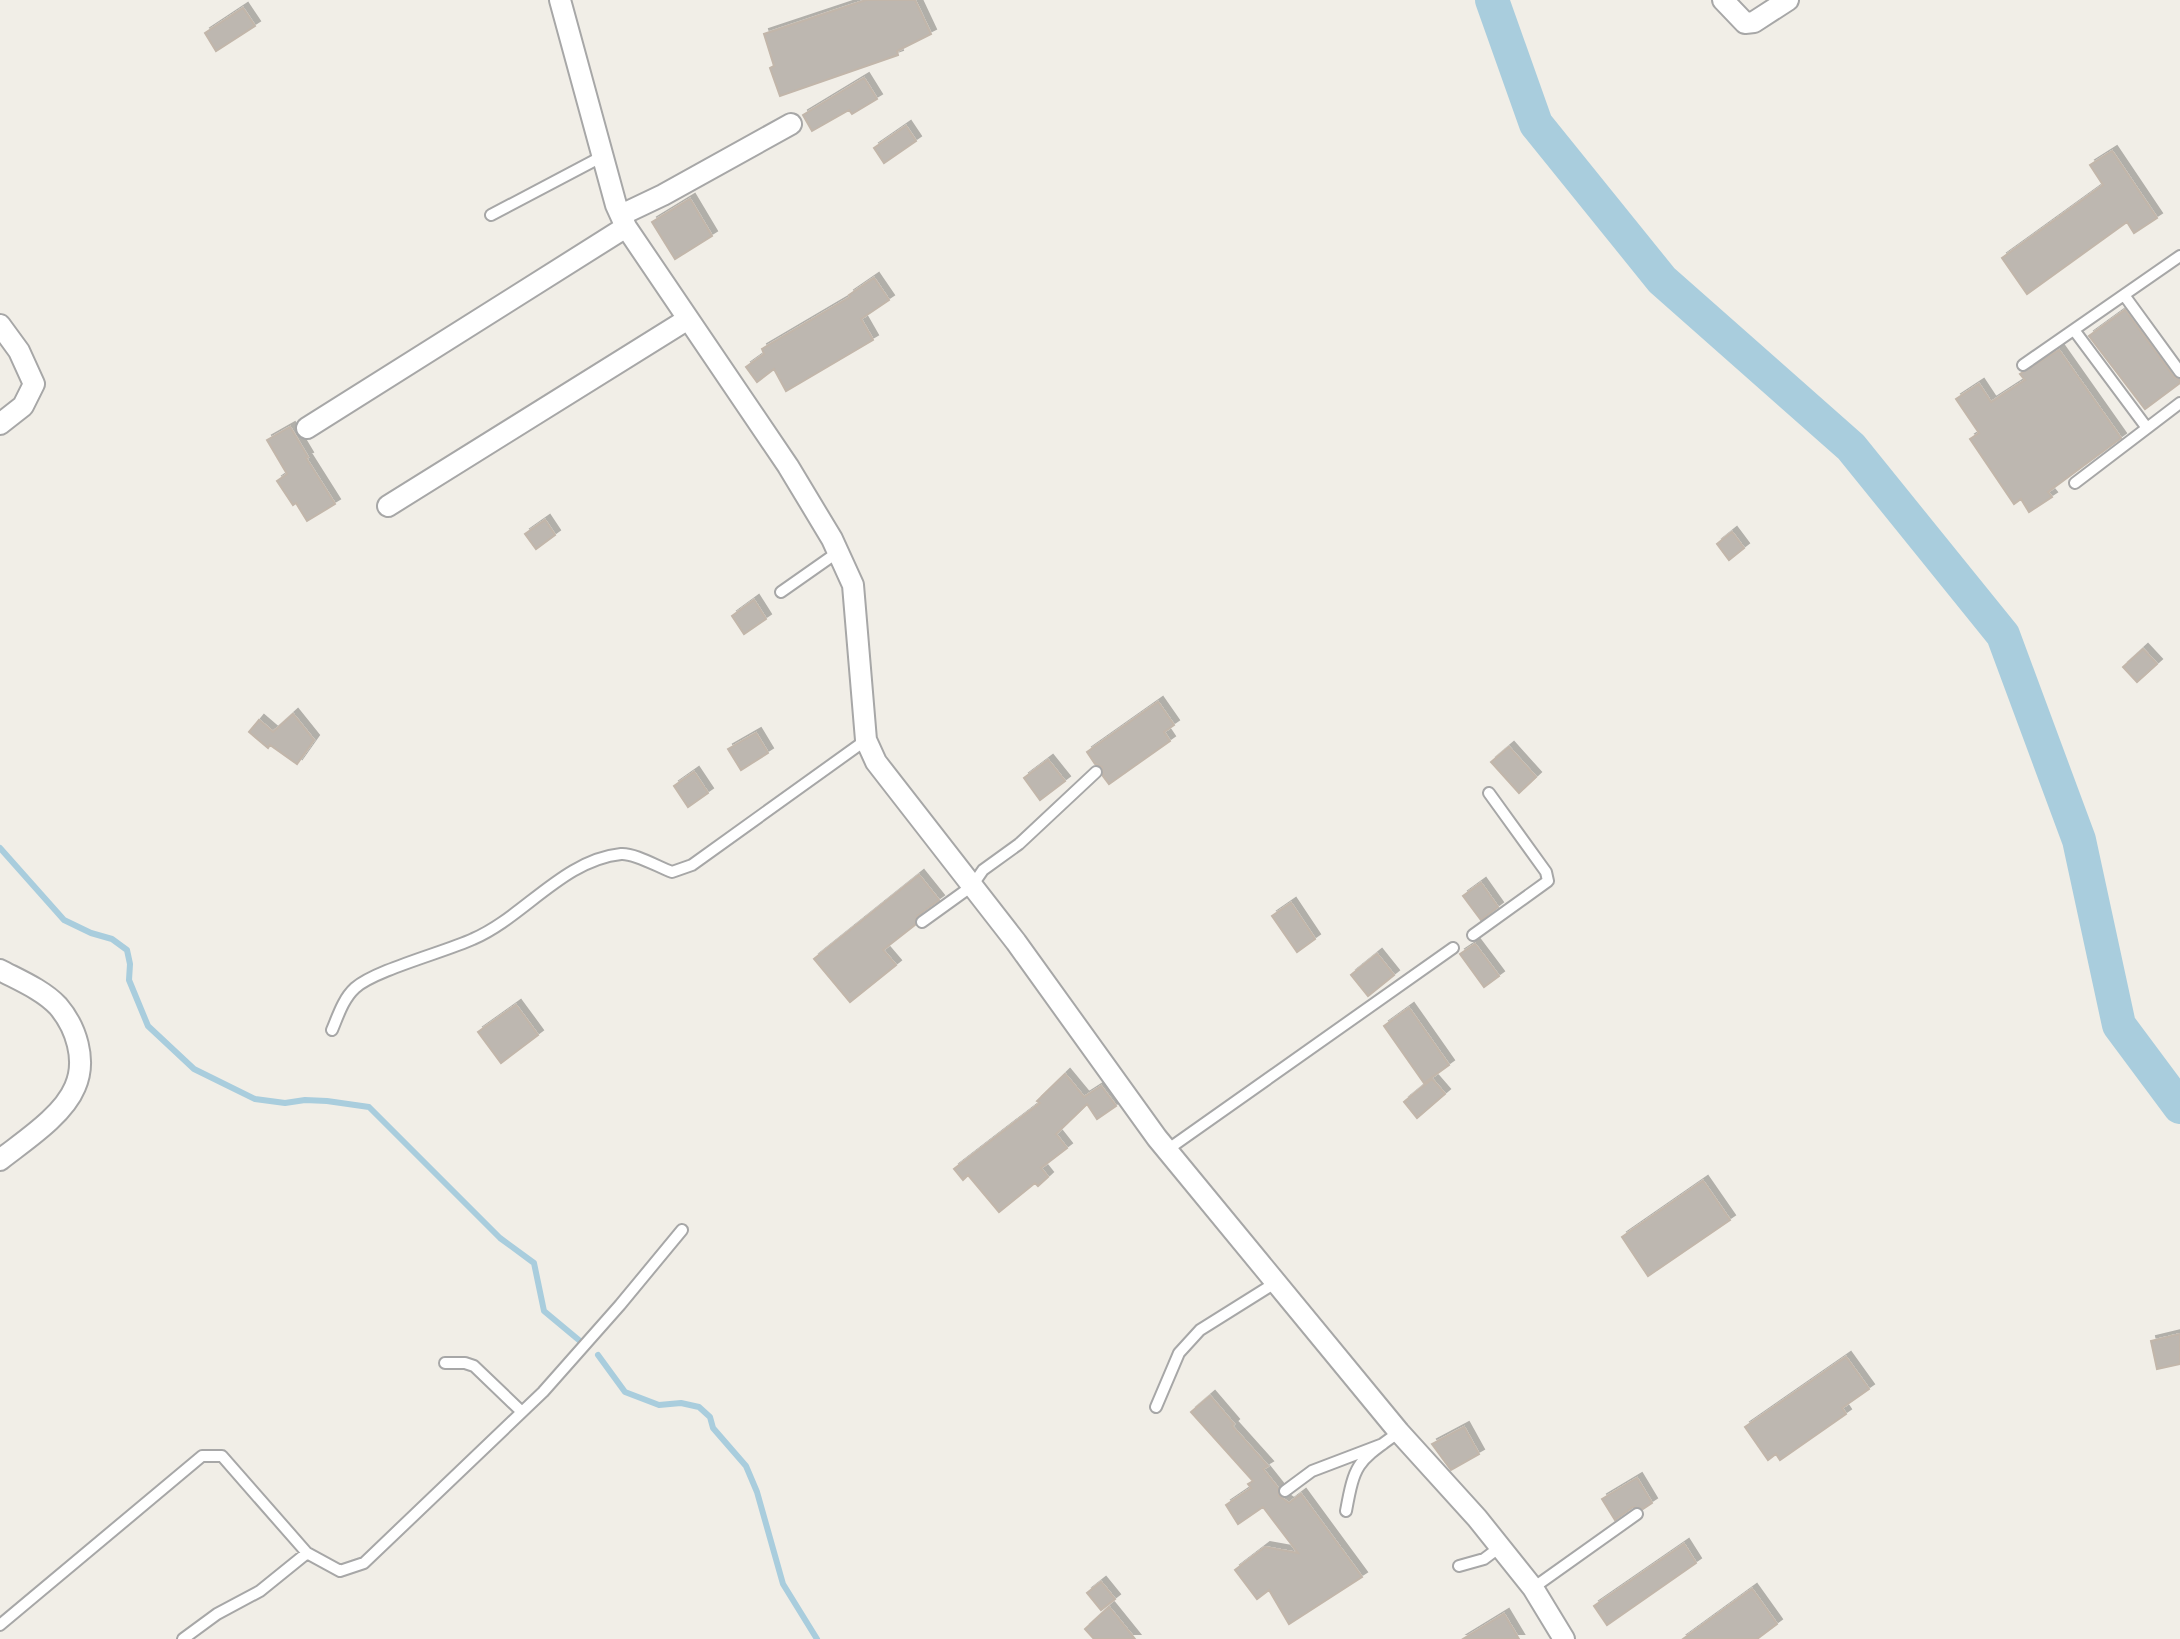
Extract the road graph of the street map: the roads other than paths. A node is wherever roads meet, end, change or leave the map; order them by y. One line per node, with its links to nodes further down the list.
1 (560, 0): 5 (street)
2 (1723, 0): 3 (street)
3 (1788, 0)
4 (791, 124): 7 (street)
5 (603, 156): 6 (lane); 7 (street)
6 (491, 215)
7 (623, 221): 10 (street); 17 (street)
8 (2180, 256): 9 (lane)
9 (2124, 295): 12 (lane); 14 (lane)
10 (688, 319): 20 (street); 21 (street)
11 (0, 325): 16 (street)
12 (2074, 330): 13 (lane); 18 (lane)
13 (2023, 365)
14 (2180, 372)
15 (2180, 403): 18 (lane)
16 (0, 424)
17 (307, 428)
18 (2147, 428): 19 (lane)
19 (2075, 483)
20 (388, 506)
21 (838, 552): 22 (lane); 23 (street)
22 (781, 592)
23 (866, 740): 26 (street); 31 (lane)
24 (1096, 772): 26 (lane)
25 (1489, 793): 28 (lane)
26 (972, 886): 27 (lane); 32 (street)
27 (922, 922)
28 (1473, 935)
29 (1453, 948): 32 (lane)
30 (0, 970): 33 (street)
31 (332, 1030)
32 (1167, 1150): 35 (street)
33 (0, 1160)
34 (682, 1230): 38 (lane)
35 (1275, 1283): 37 (lane); 39 (street)
36 (445, 1363): 38 (lane)
37 (1156, 1407)
38 (522, 1412): 44 (lane)
39 (1391, 1438): 40 (lane); 41 (lane); 43 (street)
40 (1285, 1491)
41 (1346, 1511)
42 (1637, 1514): 46 (lane)
43 (1500, 1547): 45 (lane); 46 (street)
44 (307, 1553): 47 (lane); 48 (lane)
45 (1459, 1566)
46 (1533, 1588): 49 (street)
47 (0, 1625)
48 (183, 1639)
49 (1564, 1639)

